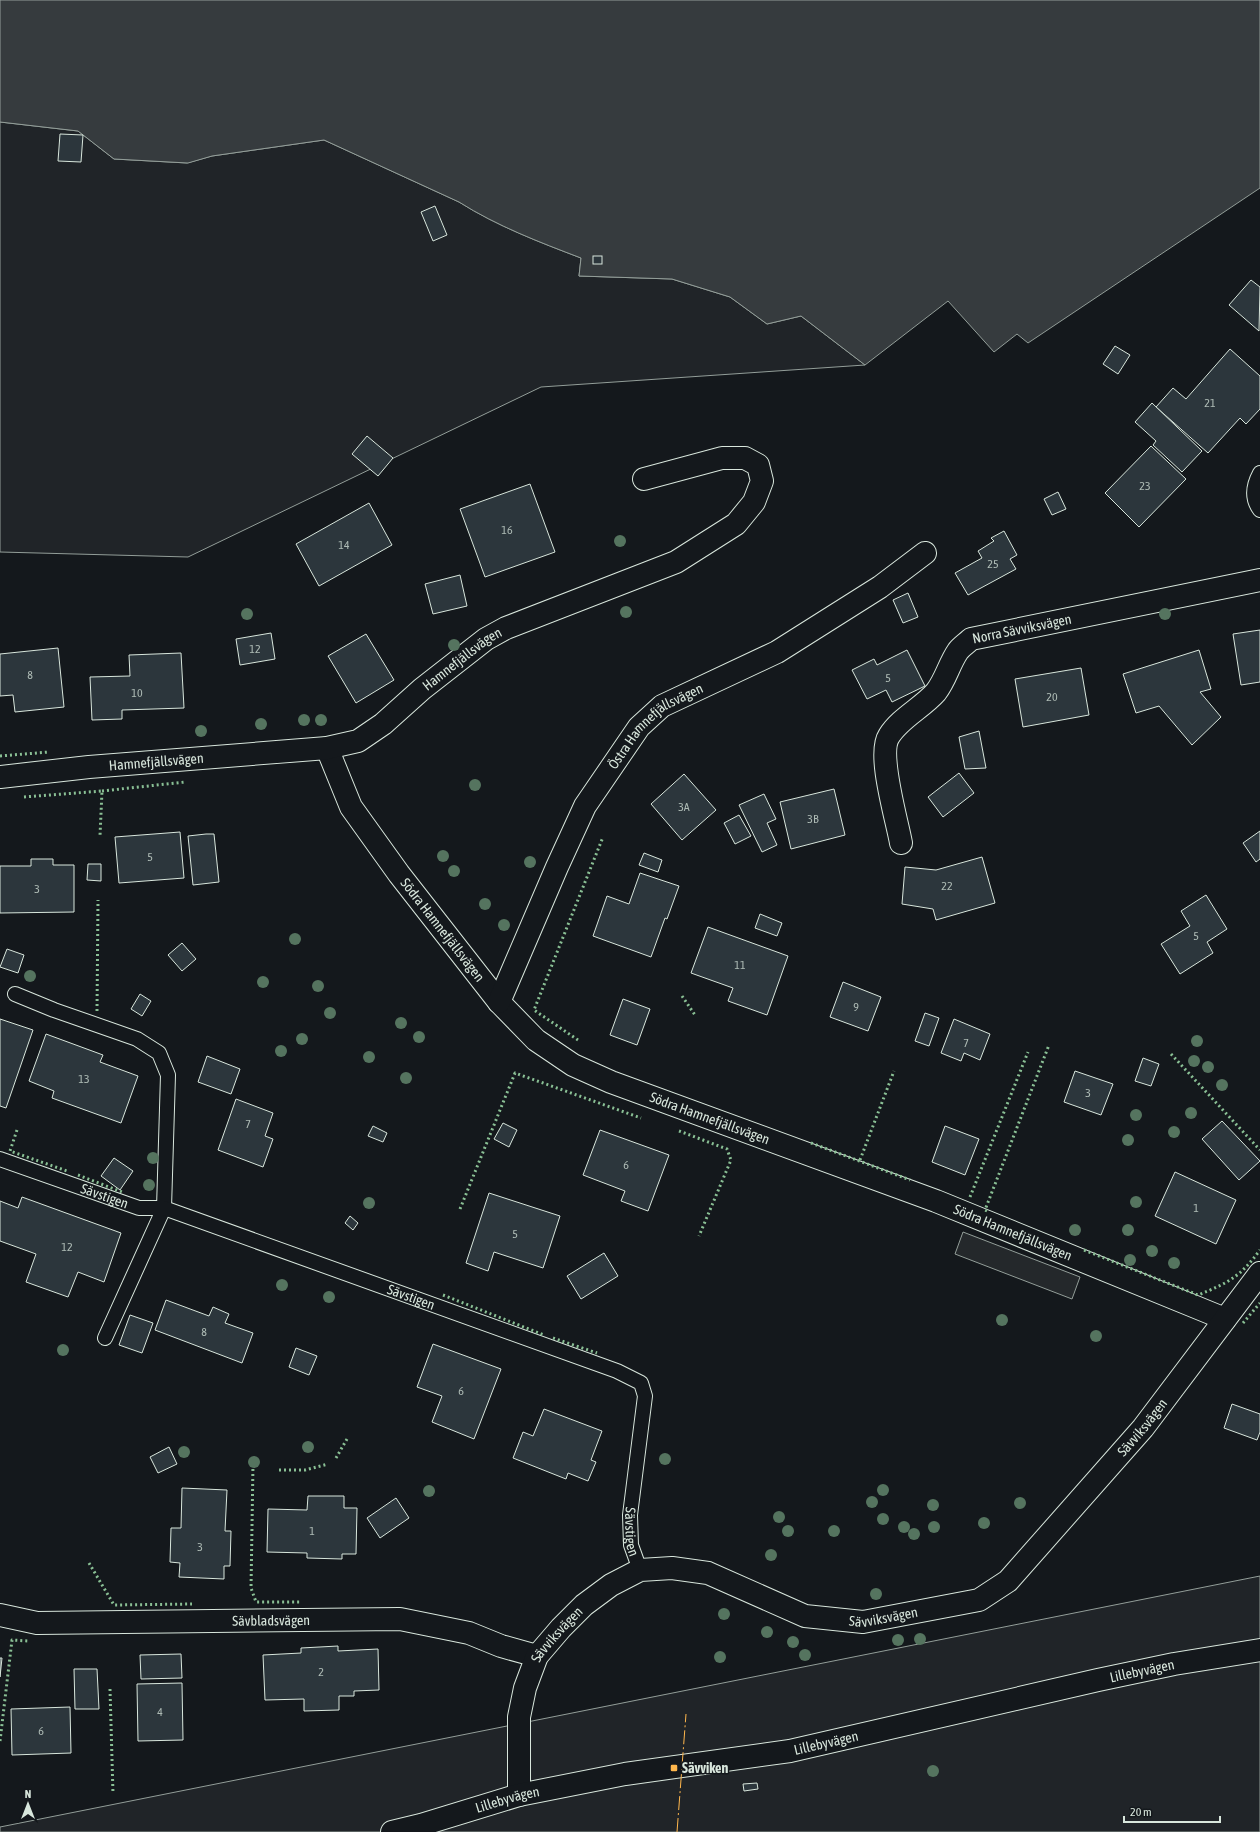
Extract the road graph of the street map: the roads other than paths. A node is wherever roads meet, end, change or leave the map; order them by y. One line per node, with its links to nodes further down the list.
1 (1260, 473): 3 (lane)
2 (644, 479): 6 (street, Hamnefjällsvägen)
3 (1260, 510)
4 (925, 553): 10 (street, Östra Hamnefjällsvägen)
5 (1260, 580): 8 (street, Norra Sävviksvägen)
6 (327, 748): 7 (street, Hamnefjällsvägen); 10 (street, Södra Hamnefjällsvägen)
7 (0, 777)
8 (901, 843)
9 (15, 994): 12 (lane)
10 (499, 1002): 14 (street, Södra Hamnefjällsvägen)
11 (0, 1159): 12 (lane, Sävstigen)
12 (164, 1208): 15 (lane); 16 (lane, Sävstigen)
13 (1260, 1273): 14 (street, Sävviksvägen)
14 (1225, 1319): 16 (street, Sävviksvägen)
15 (105, 1338)
16 (640, 1570): 19 (street, Sävviksvägen)
17 (0, 1615): 19 (street, Sävbladsvägen)
18 (1260, 1650): 20 (street, Lillebyvägen)
19 (537, 1656): 20 (street, Sävviksvägen)
20 (519, 1795): 21 (street, Lillebyvägen)
21 (392, 1832)

